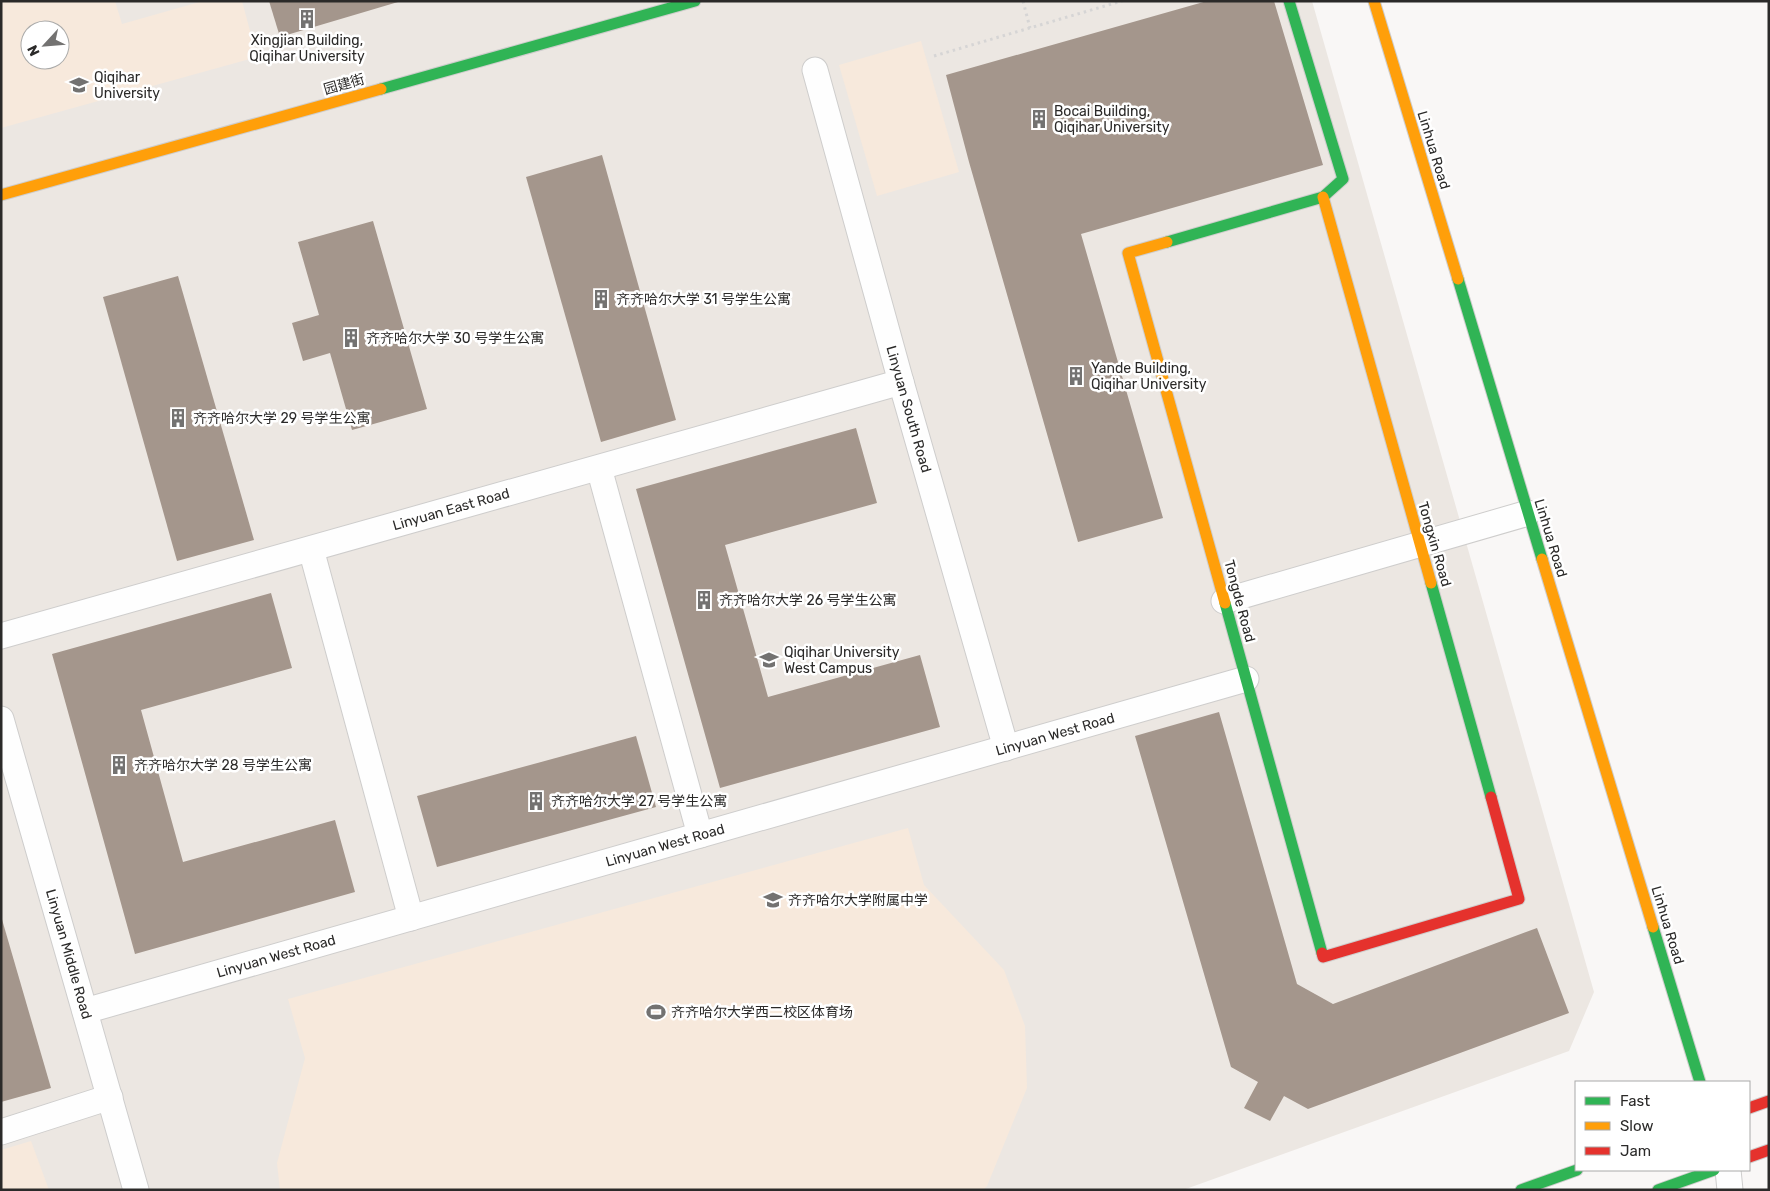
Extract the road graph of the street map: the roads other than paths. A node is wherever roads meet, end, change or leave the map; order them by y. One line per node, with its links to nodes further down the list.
1 (695, 1): 5 (main road, 园建街)
2 (1289, 1): 6 (main road)
3 (1374, 1): 9 (main road, Linhua Road)
4 (815, 70): 7 (street, Linyuan South Road)
5 (1, 195)
6 (1323, 197): 10 (main road, Tongxin Road); 12 (main road, Tongde Road)
7 (901, 382): 8 (street, Linyuan East Road); 16 (street, Linyuan South Road)
8 (598, 468): 11 (street, Linyuan East Road); 17 (street)
9 (1528, 513): 10 (street); 21 (main road, Linhua Road)
10 (1420, 544): 12 (street); 19 (main road, Tongxin Road)
11 (311, 549): 13 (street, Linyuan East Road); 18 (street)
12 (1224, 601): 14 (main road, Tongde Road)
13 (1, 636)
14 (1246, 679): 16 (street, Linyuan West Road); 19 (main road, Tongde Road)
15 (1, 719): 20 (street, Linyuan Middle Road)
16 (1006, 748): 17 (street, Linyuan West Road)
17 (700, 835): 18 (street, Linyuan West Road)
18 (411, 918): 20 (street, Linyuan West Road)
19 (1323, 957)
20 (85, 1010): 22 (street, Linyuan Middle Road)
21 (1700, 1081)
22 (110, 1097): 25 (street); 31 (street, Linyuan Middle Road)
23 (1769, 1101): 24 (main road)
24 (1750, 1108)
25 (1, 1132)
26 (1769, 1150): 27 (main road)
27 (1750, 1157)
28 (1575, 1171): 32 (main road)
29 (1711, 1171): 33 (main road)
30 (1728, 1171): 34 (street)
31 (136, 1190)
32 (1520, 1190)
33 (1658, 1190)
34 (1730, 1190)

